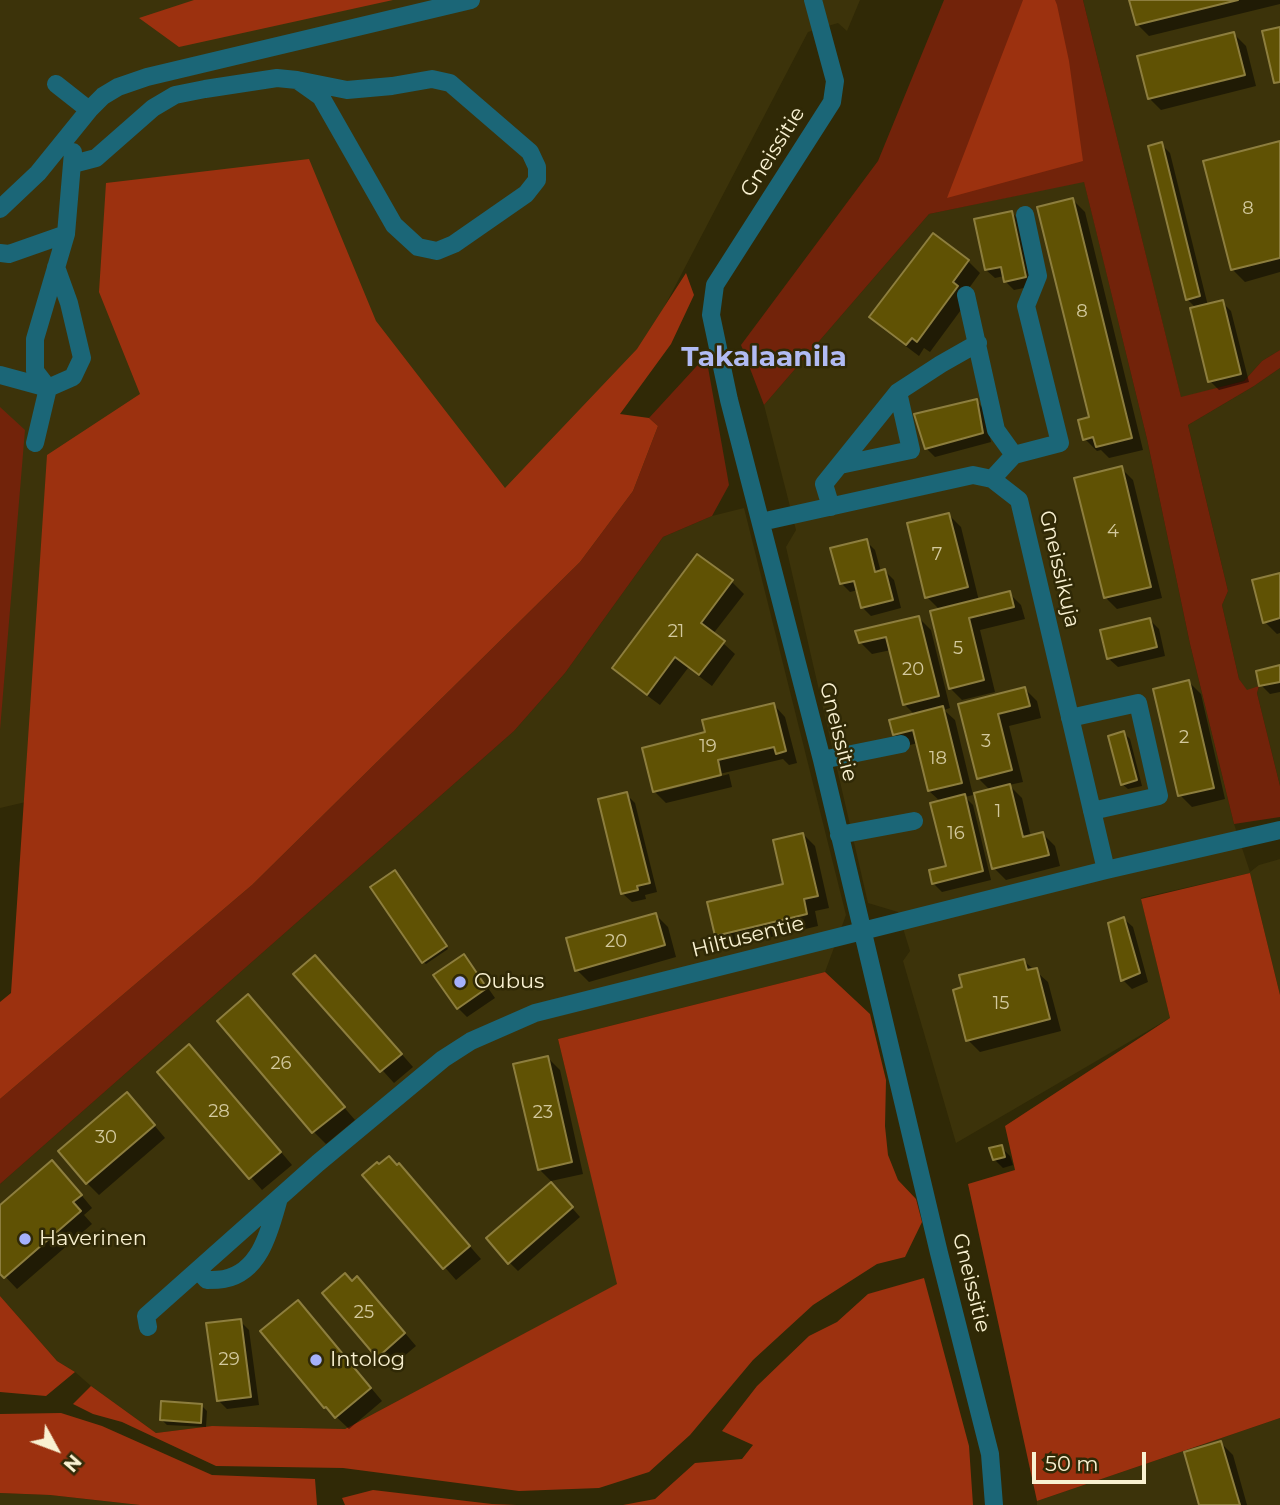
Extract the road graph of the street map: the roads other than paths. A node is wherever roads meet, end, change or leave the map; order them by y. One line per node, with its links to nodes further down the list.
1 (471, 0): 5 (street)
2 (813, 0): 23 (street, Gneissitie)
3 (297, 80): 3 (street); 7 (street)
4 (56, 84): 5 (street)
5 (89, 110): 6 (street)
6 (74, 127): 7 (street); 8 (street)
7 (73, 164): 10 (street)
8 (0, 209)
9 (1025, 215): 19 (street)
10 (66, 234): 11 (street); 12 (street)
11 (0, 253)
12 (56, 267): 16 (street); 16 (street)
13 (966, 295): 14 (street)
14 (978, 343): 17 (street); 19 (street)
15 (0, 375): 16 (street)
16 (48, 388): 18 (street)
17 (898, 392): 20 (street); 20 (street)
18 (35, 443)
19 (1014, 455): 21 (street)
20 (840, 465): 22 (street)
21 (992, 479): 22 (street); 24 (street, Gneissikuja)
22 (831, 507): 23 (street)
23 (761, 522): 26 (street, Gneissitie)
24 (1070, 718): 27 (street, Gneissikuja); 27 (street)
25 (901, 744): 26 (street)
26 (822, 760): 30 (street, Gneissitie)
27 (1092, 811): 31 (street, Gneissikuja)
28 (914, 821): 30 (street)
29 (1280, 830): 31 (street, Hiltusentie)
30 (839, 835): 32 (street, Gneissitie)
31 (1106, 870): 32 (street, Hiltusentie)
32 (863, 932): 33 (street, Hiltusentie); 36 (street, Gneissitie)
33 (279, 1198): 34 (street, Hiltusentie); 34 (street)
34 (199, 1271): 35 (street, Hiltusentie)
35 (148, 1327)
36 (994, 1505)

